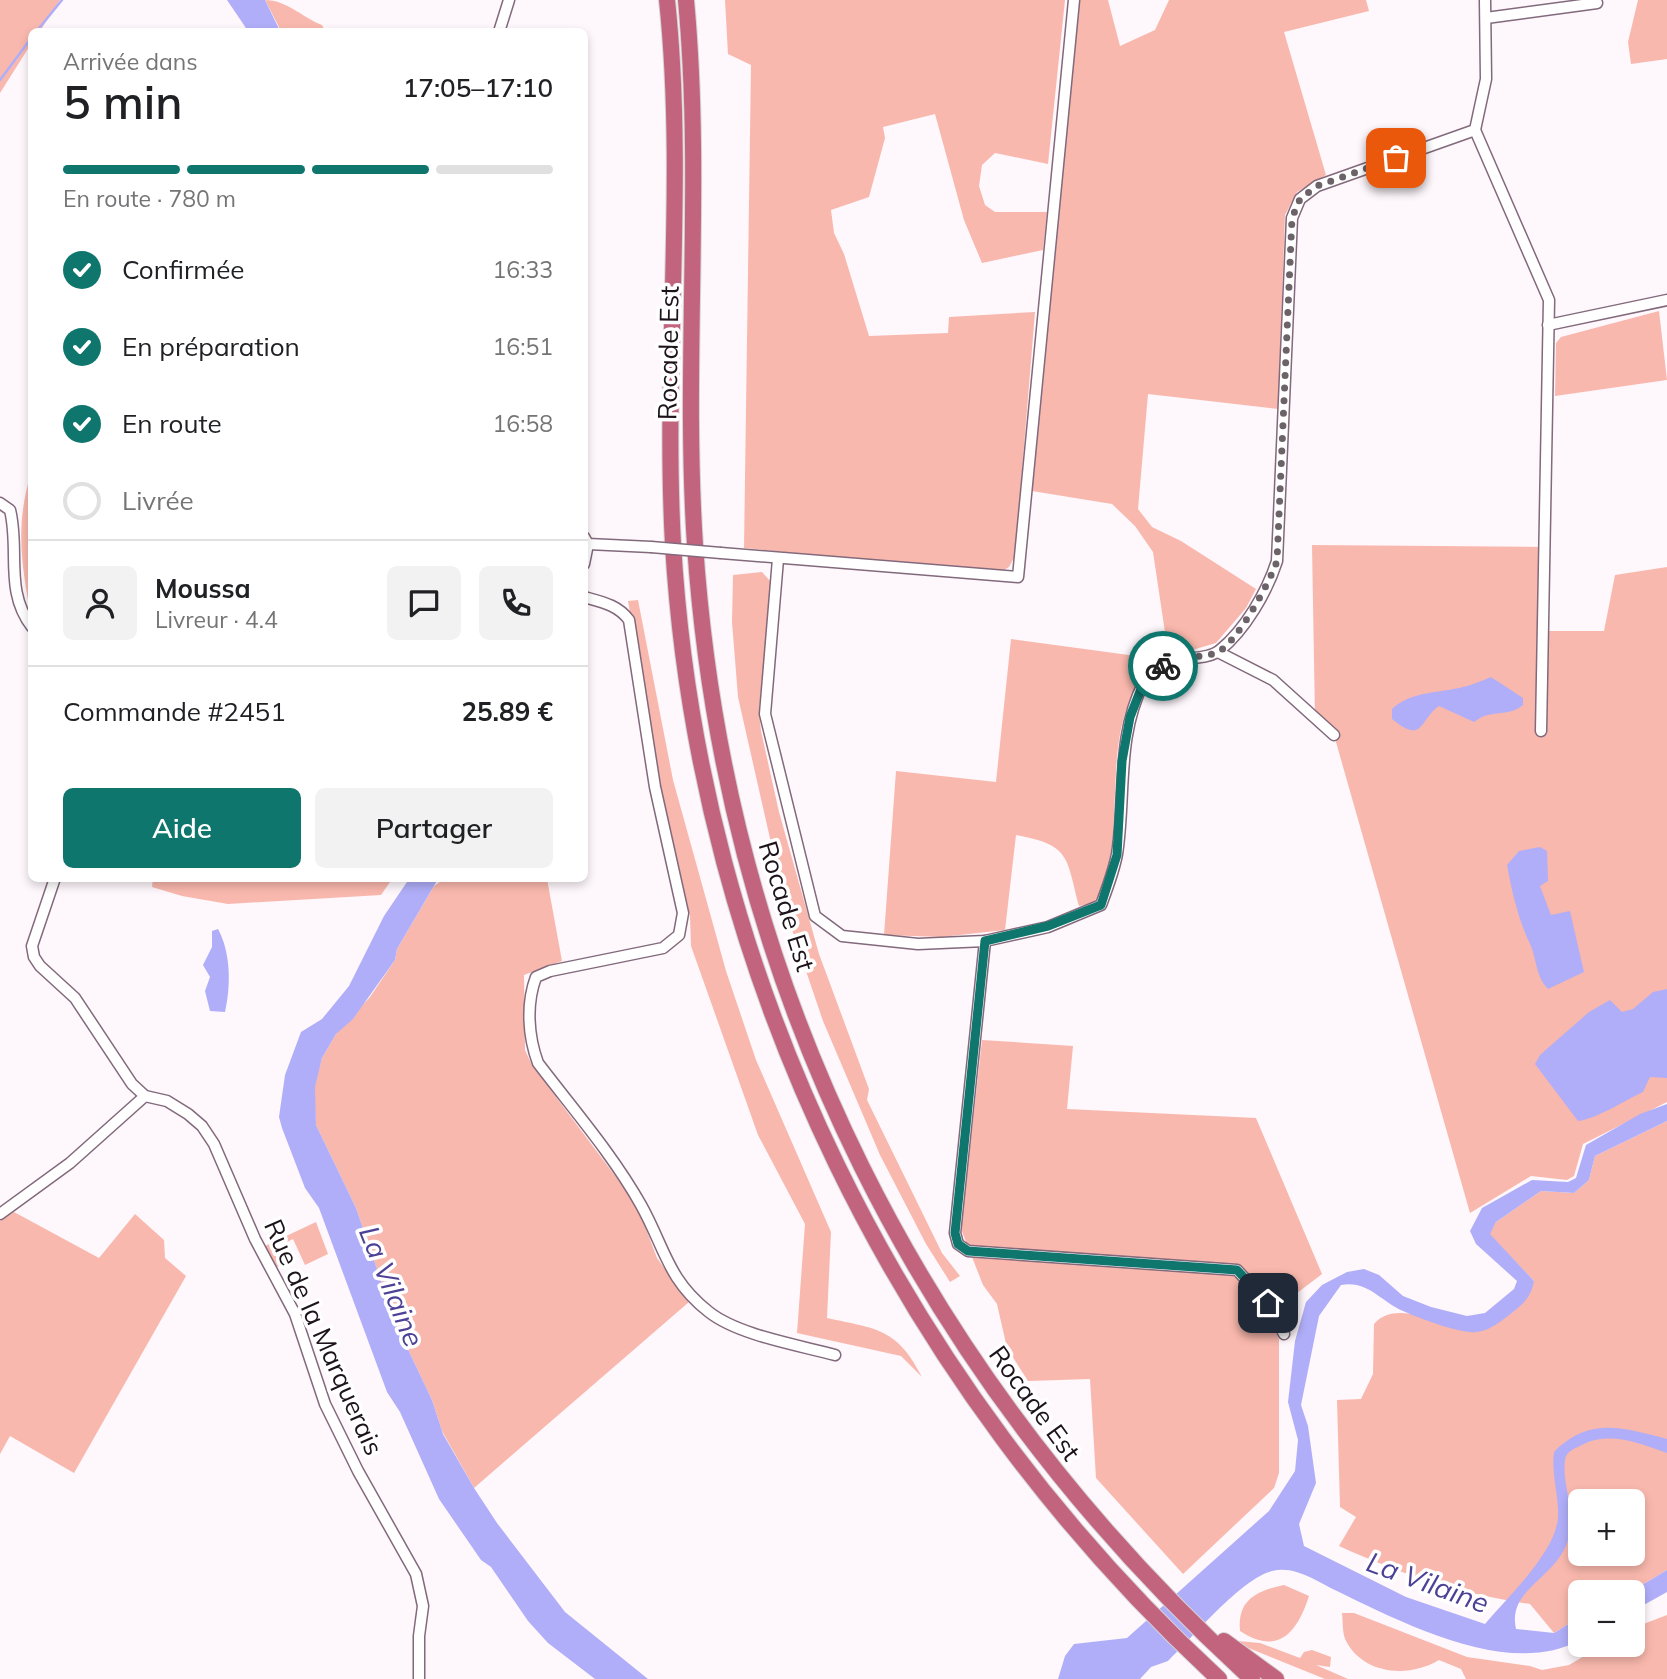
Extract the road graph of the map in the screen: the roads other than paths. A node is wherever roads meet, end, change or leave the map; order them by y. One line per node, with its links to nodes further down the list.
1 (509, 0): 8 (street)
2 (667, 0): 27 (highway, Rocade Est)
3 (686, 0): 26 (highway, Rocade Est)
4 (1074, 0): 14 (street)
5 (1485, 0): 7 (street)
6 (1597, 3): 7 (street)
7 (1486, 18): 9 (street)
8 (500, 28)
9 (1475, 130): 11 (street); 17 (street)
10 (1667, 300): 11 (street)
11 (1548, 326): 18 (street)
12 (0, 503): 16 (street)
13 (588, 541): 14 (street, bridge)
14 (778, 559): 21 (street)
15 (588, 598): 25 (street)
16 (28, 621)
17 (1218, 652): 19 (street); 21 (street)
18 (1541, 731)
19 (1334, 734)
20 (54, 882): 22 (street, Rue de la Marquerais)
21 (985, 941): 24 (street)
22 (145, 1096): 23 (street); 28 (street, Rue de la Marquerais)
23 (0, 1214)
24 (1284, 1334)
25 (835, 1355)
26 (1220, 1644): 30 (highway); 31 (highway)
27 (1201, 1670): 29 (highway, Rocade Est)
28 (419, 1679)
29 (1219, 1679)
30 (1252, 1679)
31 (1276, 1679)

